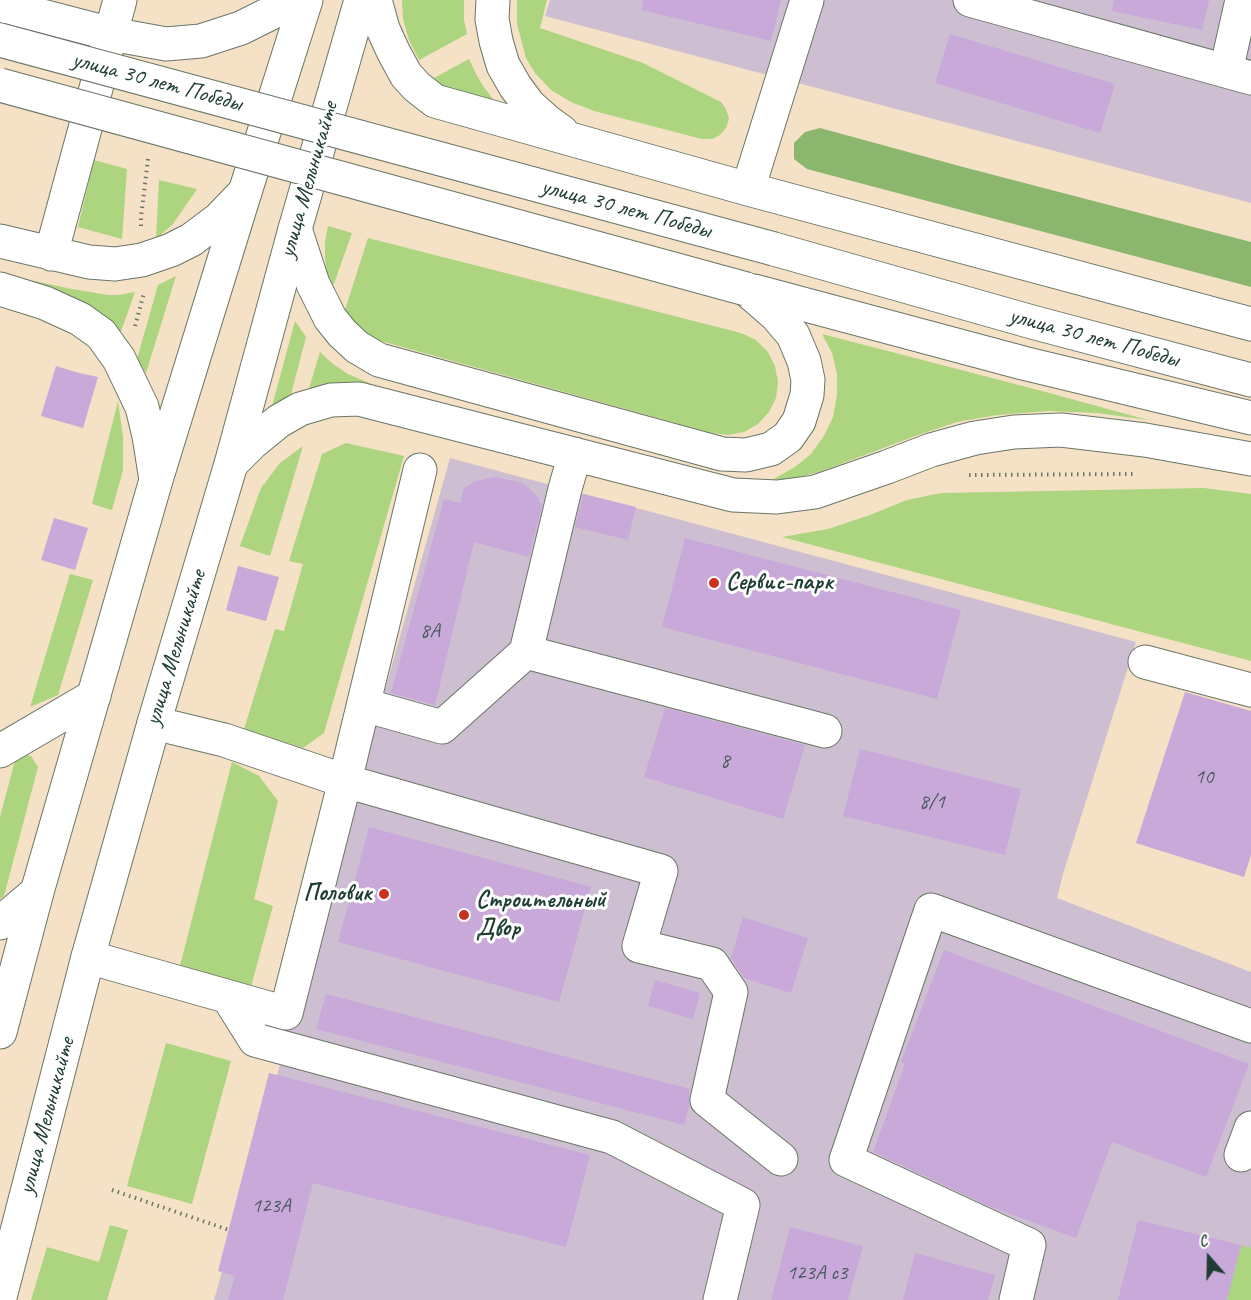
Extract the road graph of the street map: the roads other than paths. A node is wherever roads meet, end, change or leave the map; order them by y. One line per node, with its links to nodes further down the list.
1 (120, 0): 11 (street)
2 (292, 0): 11 (street)
3 (306, 0): 17 (street)
4 (361, 0): 18 (street, улица Мельникайте)
5 (375, 0): 15 (street)
6 (493, 0): 15 (street)
7 (807, 0): 16 (street)
8 (970, 0): 13 (street)
9 (1242, 0): 13 (street)
10 (0, 5): 11 (street)
11 (111, 34): 20 (street)
12 (0, 40): 24 (street, улица 30 лет Победы, bridge)
13 (1238, 74)
14 (0, 85): 22 (street, улица 30 лет Победы, bridge)
15 (588, 144): 16 (street)
16 (748, 189): 23 (street)
17 (245, 192): 20 (street); 30 (street)
18 (295, 229): 22 (street); 28 (street, улица Мельникайте)
19 (0, 241): 20 (street)
20 (51, 254)
21 (0, 289): 30 (street)
22 (746, 289): 25 (street, улица 30 лет Победы)
23 (1251, 324)
24 (1251, 380)
25 (1251, 418)
26 (575, 454): 27 (street); 28 (street); 31 (street)
27 (1251, 459)
28 (231, 464): 36 (street, улица Мельникайте)
29 (420, 470): 35 (street)
30 (156, 480): 34 (street)
31 (526, 652): 35 (street); 37 (street)
32 (1145, 662): 33 (street)
33 (1251, 690)
34 (94, 696): 38 (street); 40 (street)
35 (364, 705): 39 (street)
36 (153, 723): 39 (street); 42 (street, улица Мельникайте)
37 (825, 730)
38 (0, 751)
39 (345, 781): 43 (street); 46 (street)
40 (37, 892): 41 (street); 45 (street)
41 (0, 923)
42 (88, 957): 43 (street); 47 (street, улица Мельникайте)
43 (228, 997): 48 (street)
44 (1251, 1026): 49 (street)
45 (0, 1032)
46 (782, 1159)
47 (0, 1297)
48 (720, 1300)
49 (1016, 1300)

